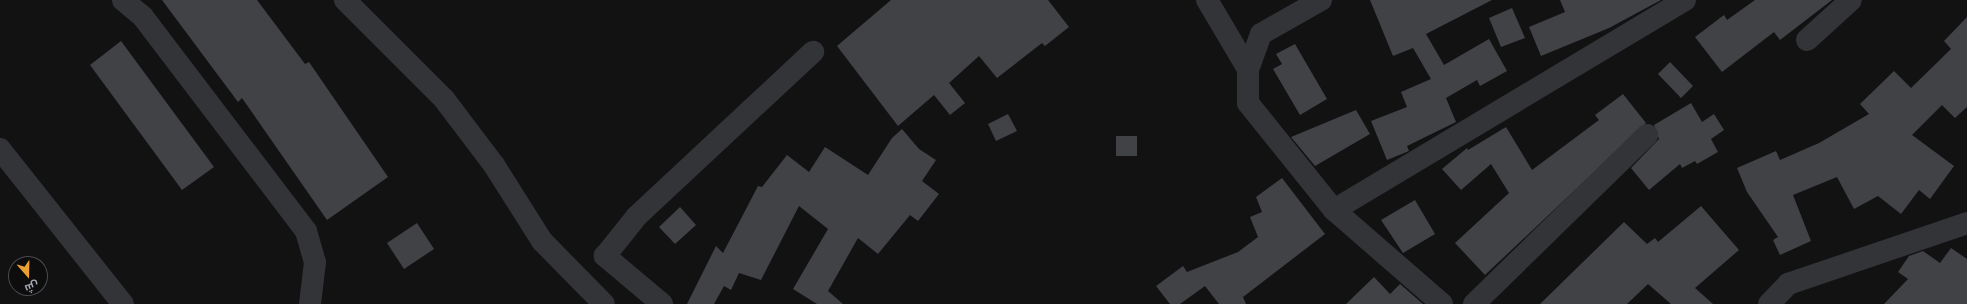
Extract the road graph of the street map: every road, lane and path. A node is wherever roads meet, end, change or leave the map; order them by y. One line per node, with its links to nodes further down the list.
1 (123, 0): 15 (street)
2 (345, 0): 16 (street)
3 (1207, 0): 9 (street)
4 (1321, 0): 9 (street)
5 (1684, 0): 12 (street)
6 (1851, 0): 7 (street)
7 (1807, 40)
8 (813, 52): 17 (street)
9 (1248, 69): 12 (street)
10 (1647, 135): 19 (street)
11 (0, 149): 14 (street)
12 (1334, 210): 18 (street)
13 (1967, 223): 20 (street)
14 (123, 304)
15 (310, 304)
16 (604, 304)
17 (662, 304)
18 (1442, 304)
19 (1474, 304)
20 (1769, 304)

